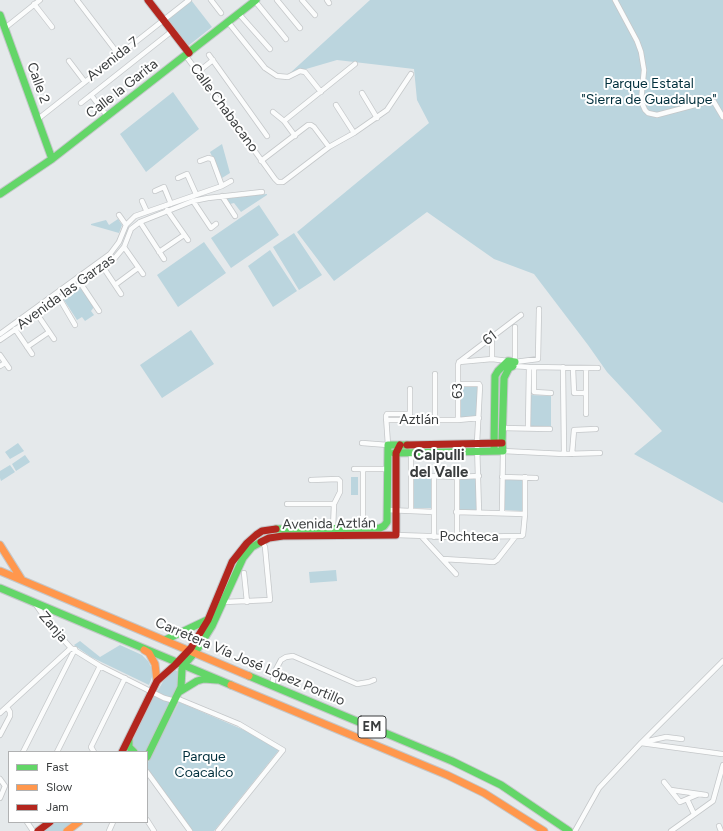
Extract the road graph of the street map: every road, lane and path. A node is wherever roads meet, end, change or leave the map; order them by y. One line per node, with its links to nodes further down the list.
1 (40, 0): 10 (street)
2 (77, 0): 24 (street)
3 (148, 0): 15 (street)
4 (188, 0): 15 (street, Avenida 7)
5 (211, 0): 11 (street)
6 (256, 0): 12 (street, Calle la Garita); 21 (street)
7 (277, 0): 19 (street)
8 (302, 0): 14 (street)
9 (615, 0): 39 (street)
10 (34, 4): 17 (street); 18 (street)
11 (221, 13)
12 (239, 14): 16 (street, Calle la Garita); 22 (street)
13 (0, 15): 18 (street, Calle 2)
14 (315, 15)
15 (163, 20): 20 (street); 24 (street, Avenida 7)
16 (228, 22): 23 (street, Calle la Garita); 32 (street)
17 (52, 27)
18 (4, 28): 41 (street, Calle 2)
19 (300, 28)
20 (172, 31): 23 (street); 34 (street)
21 (286, 39)
22 (270, 49)
23 (188, 54): 29 (street, Calle Chabacano); 38 (street, Calle la Garita)
24 (119, 55): 31 (street, Avenida 7)
25 (209, 55): 26 (street)
26 (213, 60): 29 (street); 44 (street)
27 (69, 61): 31 (street)
28 (355, 64): 32 (street)
29 (198, 72): 49 (street, Calle Chabacano)
30 (411, 74): 40 (street)
31 (85, 82): 41 (street, Avenida 7)
32 (321, 92): 42 (street)
33 (362, 93): 40 (street)
34 (90, 95): 35 (street); 38 (street)
35 (81, 103)
36 (336, 106): 43 (street)
37 (273, 112): 42 (street)
38 (107, 116): 47 (street, Calle la Garita)
39 (723, 117)
40 (376, 118): 43 (street)
41 (38, 119): 47 (street, Calle 2)
42 (284, 121): 45 (street)
43 (354, 133): 46 (street)
44 (267, 136)
45 (295, 136): 46 (street, Calle Chabacano); 49 (street, Calle Chabacano)
46 (329, 146): 49 (street, Calle Chabacano)
47 (52, 159): 56 (street, Calle la Garita)
48 (200, 161): 52 (street)
49 (262, 161)
50 (178, 178): 57 (street)
51 (231, 181): 52 (street)
52 (222, 186): 54 (street)
53 (154, 191): 62 (street)
54 (207, 191): 57 (street, Avenida las Garzas); 59 (street)
55 (262, 192): 58 (street)
56 (0, 194)
57 (196, 194): 62 (street, Avenida las Garzas)
58 (222, 196): 59 (street); 66 (street)
59 (208, 198): 61 (street)
60 (142, 201): 64 (street)
61 (193, 201): 63 (street); 69 (street)
62 (171, 204): 64 (street, Avenida las Garzas)
63 (167, 210): 67 (street); 71 (street)
64 (146, 211): 67 (street); 70 (street, Avenida las Garzas)
65 (119, 215): 70 (street)
66 (235, 216)
67 (150, 218): 68 (street)
68 (140, 222): 73 (street, Avenida las Garzas); 74 (street)
69 (216, 224)
70 (126, 225): 81 (street, Avenida las Garzas)
71 (184, 235): 72 (street); 74 (street)
72 (188, 240)
73 (124, 247): 76 (street, Avenida las Garzas); 77 (street)
74 (159, 252): 75 (street)
75 (164, 259)
76 (103, 267): 79 (street, Avenida las Garzas); 80 (street)
77 (138, 268): 78 (street); 80 (street)
78 (143, 274)
79 (81, 284): 83 (street, Avenida las Garzas); 85 (street)
80 (115, 285): 82 (street)
81 (56, 294): 83 (street); 92 (street, Avenida las Garzas)
82 (121, 294)
83 (60, 299): 86 (street, Avenida las Garzas); 88 (street)
84 (538, 309): 102 (street)
85 (99, 311)
86 (37, 314): 90 (street, Avenida las Garzas); 91 (street)
87 (521, 315): 100 (street, 61)
88 (75, 325)
89 (515, 327): 102 (street)
90 (15, 329): 92 (street, Avenida las Garzas); 96 (street)
91 (50, 332): 93 (street); 96 (street)
92 (3, 334): 94 (street, Avenida las Garzas)
93 (54, 339)
94 (0, 340)
95 (492, 342): 99 (street)
96 (27, 347): 98 (street)
97 (0, 354): 101 (street)
98 (32, 354)
99 (492, 359): 100 (street); 102 (street)
100 (459, 362): 119 (street, 63)
101 (5, 363): 103 (street); 106 (street)
102 (512, 363): 104 (street); 120 (street); 126 (street)
103 (0, 366)
104 (532, 367): 105 (street); 113 (street); 121 (street)
105 (563, 367): 107 (street); 137 (street)
106 (8, 368)
107 (573, 368): 108 (street); 114 (street)
108 (586, 368): 109 (street); 114 (street)
109 (598, 368)
110 (435, 374): 118 (street)
111 (462, 384): 116 (street)
112 (410, 389): 117 (street)
113 (551, 393)
114 (586, 394): 115 (street)
115 (586, 414)
116 (479, 418): 119 (street, Aztlán); 125 (street)
117 (386, 420): 118 (street, Aztlán); 128 (street, Aztlán)
118 (435, 420): 119 (street, Aztlán)
119 (458, 420)
120 (502, 428): 121 (street); 126 (street)
121 (528, 429): 122 (street)
122 (550, 429)
123 (596, 429): 138 (street)
124 (362, 443): 128 (street, Aztlán)
125 (477, 443): 126 (street); 127 (street); 130 (street)
126 (498, 443): 131 (street); 132 (street)
127 (411, 444): 129 (street); 133 (street)
128 (388, 445): 129 (street); 134 (street, Avenida Aztlán)
129 (400, 445): 135 (street, Avenida Aztlán)
130 (477, 451): 131 (street); 133 (street); 144 (street)
131 (494, 451): 132 (street)
132 (502, 451): 137 (street); 146 (street)
133 (412, 452): 135 (street); 142 (street)
134 (388, 453): 135 (street); 141 (street, Avenida Aztlán)
135 (396, 453): 153 (street, Avenida Aztlán)
136 (600, 453): 138 (street)
137 (564, 454): 138 (street)
138 (572, 454)
139 (354, 469): 140 (street)
140 (364, 469): 141 (street); 160 (street)
141 (387, 469): 152 (street, Avenida Aztlán)
142 (411, 475): 143 (street); 154 (street)
143 (434, 476): 145 (street); 155 (street)
144 (479, 476): 145 (street); 158 (street)
145 (457, 477): 156 (street)
146 (502, 477): 147 (street); 157 (street)
147 (525, 477): 148 (street); 159 (street)
148 (536, 478)
149 (311, 480): 151 (street)
150 (287, 504): 151 (street)
151 (334, 504): 161 (street)
152 (387, 510): 153 (street); 162 (street, Avenida Aztlán)
153 (396, 511): 154 (street); 163 (street, Avenida Aztlán)
154 (411, 511): 155 (street)
155 (434, 512): 165 (street)
156 (456, 512): 158 (street); 166 (street)
157 (502, 512): 158 (street); 159 (street)
158 (479, 513)
159 (525, 514): 167 (street, Pochteca)
160 (363, 522)
161 (333, 529): 162 (street, Avenida Aztlán); 179 (street, Avenida Aztlán)
162 (371, 532): 163 (street, Avenida Aztlán); 168 (street, Avenida Aztlán)
163 (396, 535): 164 (street, Pochteca)
164 (422, 537): 165 (street, Pochteca); 170 (street, Pochteca)
165 (434, 537): 166 (street, Pochteca)
166 (456, 537): 167 (street, Pochteca)
167 (515, 537): 170 (street, Pochteca)
168 (262, 541): 177 (street, Avenida Aztlán); 178 (street)
169 (0, 545): 174 (street)
170 (443, 559): 173 (street, Pochteca)
171 (0, 571): 174 (street, Carretera Vía José López Portillo / EM)
172 (244, 573): 178 (street)
173 (456, 574)
174 (22, 580): 180 (street, Carretera Vía José López Portillo / EM)
175 (0, 588): 176 (street, Carretera Vía José López Portillo / EM)
176 (34, 602): 181 (street, Carretera Vía José López Portillo / EM); 182 (street, Zanja)
177 (224, 602): 178 (street); 179 (street, Avenida Aztlán)
178 (247, 602)
179 (211, 621): 180 (street); 183 (street, Avenida Aztlán)
180 (165, 640): 183 (street, Carretera Vía José López Portillo / EM)
181 (137, 645): 186 (street, Carretera Vía José López Portillo / EM); 190 (street)
182 (73, 648): 185 (street, Zanja); 194 (street); 200 (street)
183 (192, 652): 186 (street, Avenida Aztlán); 191 (street, Carretera Vía José López Portillo / EM)
184 (723, 661): 199 (street)
185 (100, 666): 187 (street, Zanja); 201 (street)
186 (181, 666): 188 (street, Carretera Vía José López Portillo / EM); 190 (street, Avenida Aztlán); 193 (street)
187 (125, 678): 192 (street, Zanja); 202 (street)
188 (217, 680): 193 (street); 225 (street, Carretera Vía José López Portillo / EM)
189 (374, 680): 191 (street)
190 (157, 681): 192 (street)
191 (272, 685): 226 (street, Carretera Vía José López Portillo / EM)
192 (153, 691): 193 (street, Zanja); 198 (street)
193 (176, 697): 206 (street); 224 (street, Zanja)
194 (7, 707): 195 (street); 196 (street)
195 (0, 713)
196 (0, 735)
197 (682, 739): 199 (street)
198 (128, 740): 203 (street); 204 (street)
199 (641, 743): 205 (street); 227 (street)
200 (24, 751)
201 (58, 751)
202 (93, 751)
203 (122, 751)
204 (133, 751)
205 (722, 754)
206 (148, 755)
207 (723, 765): 216 (street)
208 (148, 773): 223 (street)
209 (0, 779): 214 (street)
210 (664, 782): 211 (street)
211 (671, 790): 212 (street); 215 (street)
212 (699, 794): 213 (street); 215 (street)
213 (706, 795)
214 (0, 798)
215 (687, 799): 216 (street)
216 (694, 814): 228 (street)
217 (148, 822): 222 (street)
218 (49, 823): 220 (street)
219 (76, 826): 221 (street)
220 (38, 831)
221 (67, 831)
222 (154, 831)
223 (190, 831)
224 (218, 831)
225 (544, 831)
226 (569, 831)
227 (575, 831)
228 (671, 831)

